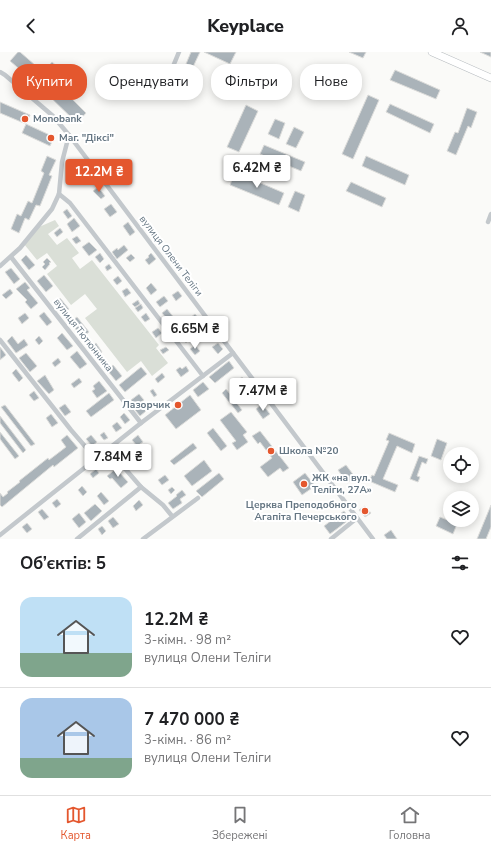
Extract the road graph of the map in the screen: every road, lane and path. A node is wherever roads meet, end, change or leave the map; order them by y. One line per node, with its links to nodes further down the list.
1 (179, 52): 3 (street)
2 (432, 52): 5 (main road)
3 (174, 64)
4 (0, 72): 6 (street, вулиця Олени Теліги)
5 (491, 78)
6 (69, 135): 7 (street); 13 (street, вулиця Олени Теліги)
7 (58, 194): 10 (street); 14 (street)
8 (491, 214): 9 (street)
9 (488, 222)
10 (11, 257): 11 (street); 15 (street, вулиця Тютюнника)
11 (0, 266)
12 (0, 340): 17 (street)
13 (233, 353): 14 (street); 21 (street, вулиця Олени Теліги)
14 (203, 376): 15 (street)
15 (141, 423): 16 (street)
16 (108, 449): 17 (street); 18 (street)
17 (96, 459): 22 (street)
18 (141, 487): 20 (street); 23 (street)
19 (198, 498): 20 (street)
20 (172, 516): 24 (street)
21 (357, 518): 25 (street); 26 (street, вулиця Олени Теліги)
22 (0, 535)
23 (76, 539)
24 (143, 539)
25 (331, 539)
26 (373, 539)

